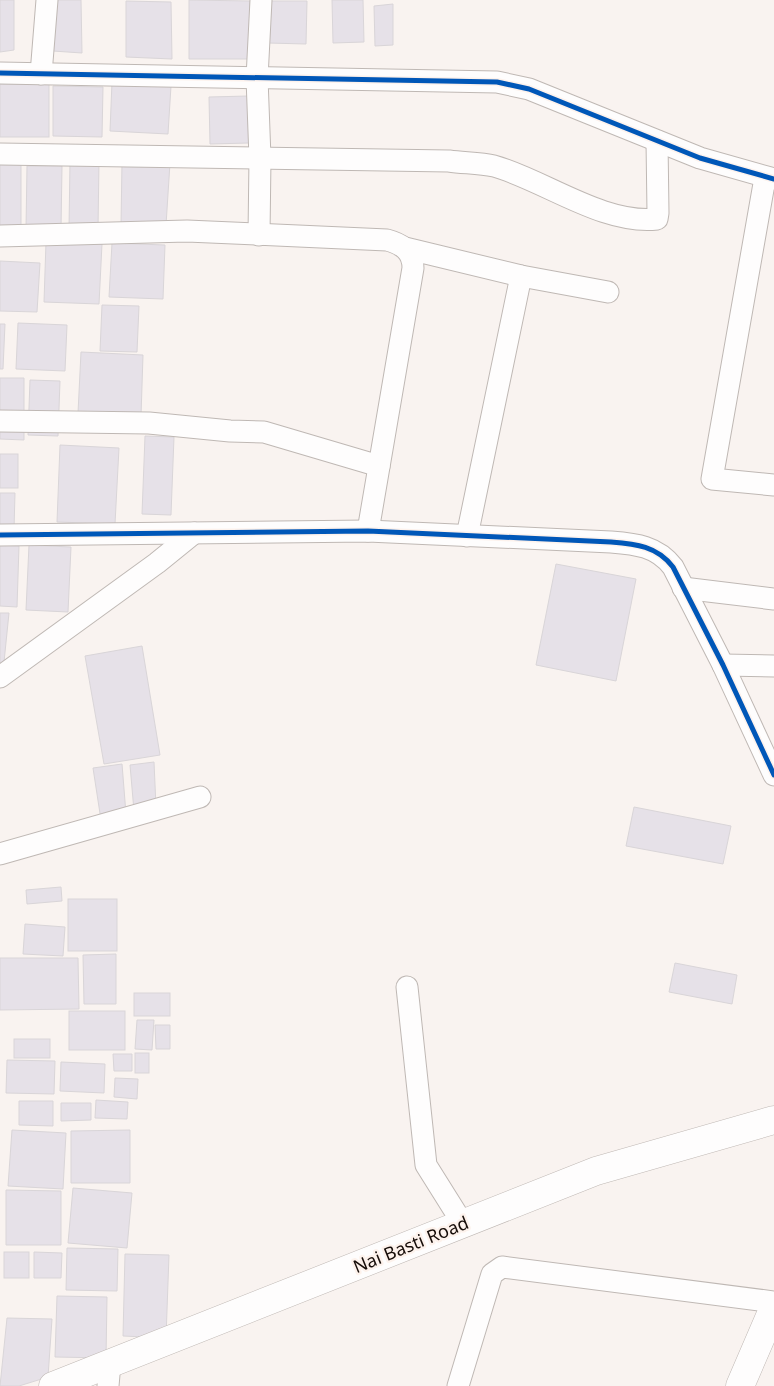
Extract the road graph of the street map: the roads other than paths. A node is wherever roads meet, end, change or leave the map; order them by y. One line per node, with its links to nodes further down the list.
1 (47, 0): 4 (street)
2 (261, 0): 5 (street)
3 (0, 73): 4 (street)
4 (42, 74): 5 (street)
5 (257, 78): 6 (street); 8 (street)
6 (657, 141): 8 (street); 9 (street)
7 (0, 154): 8 (street)
8 (260, 158): 10 (street)
9 (770, 179): 17 (street)
10 (259, 235): 11 (street); 12 (street)
11 (0, 236)
12 (405, 248): 13 (street); 16 (street)
13 (521, 276): 14 (street); 21 (street)
14 (608, 292)
15 (0, 421): 16 (street)
16 (379, 466): 18 (street)
17 (774, 485)
18 (368, 531): 19 (street); 21 (street)
19 (194, 533): 20 (street); 26 (street)
20 (0, 535)
21 (467, 536): 22 (street)
22 (683, 588): 23 (street); 24 (street)
23 (774, 599)
24 (723, 666): 25 (street); 27 (street)
25 (774, 666)
26 (0, 677)
27 (769, 756): 28 (street)
28 (774, 775)
29 (200, 796): 30 (street)
30 (0, 854)
31 (408, 987): 33 (street)
32 (774, 1120): 33 (street, Nai Basti Road)
33 (463, 1224): 36 (street, Nai Basti Road)
34 (774, 1302): 38 (street)
35 (771, 1321): 39 (street)
36 (109, 1375): 37 (street, Nai Basti Road)
37 (53, 1386)
38 (458, 1386)
39 (740, 1386)

